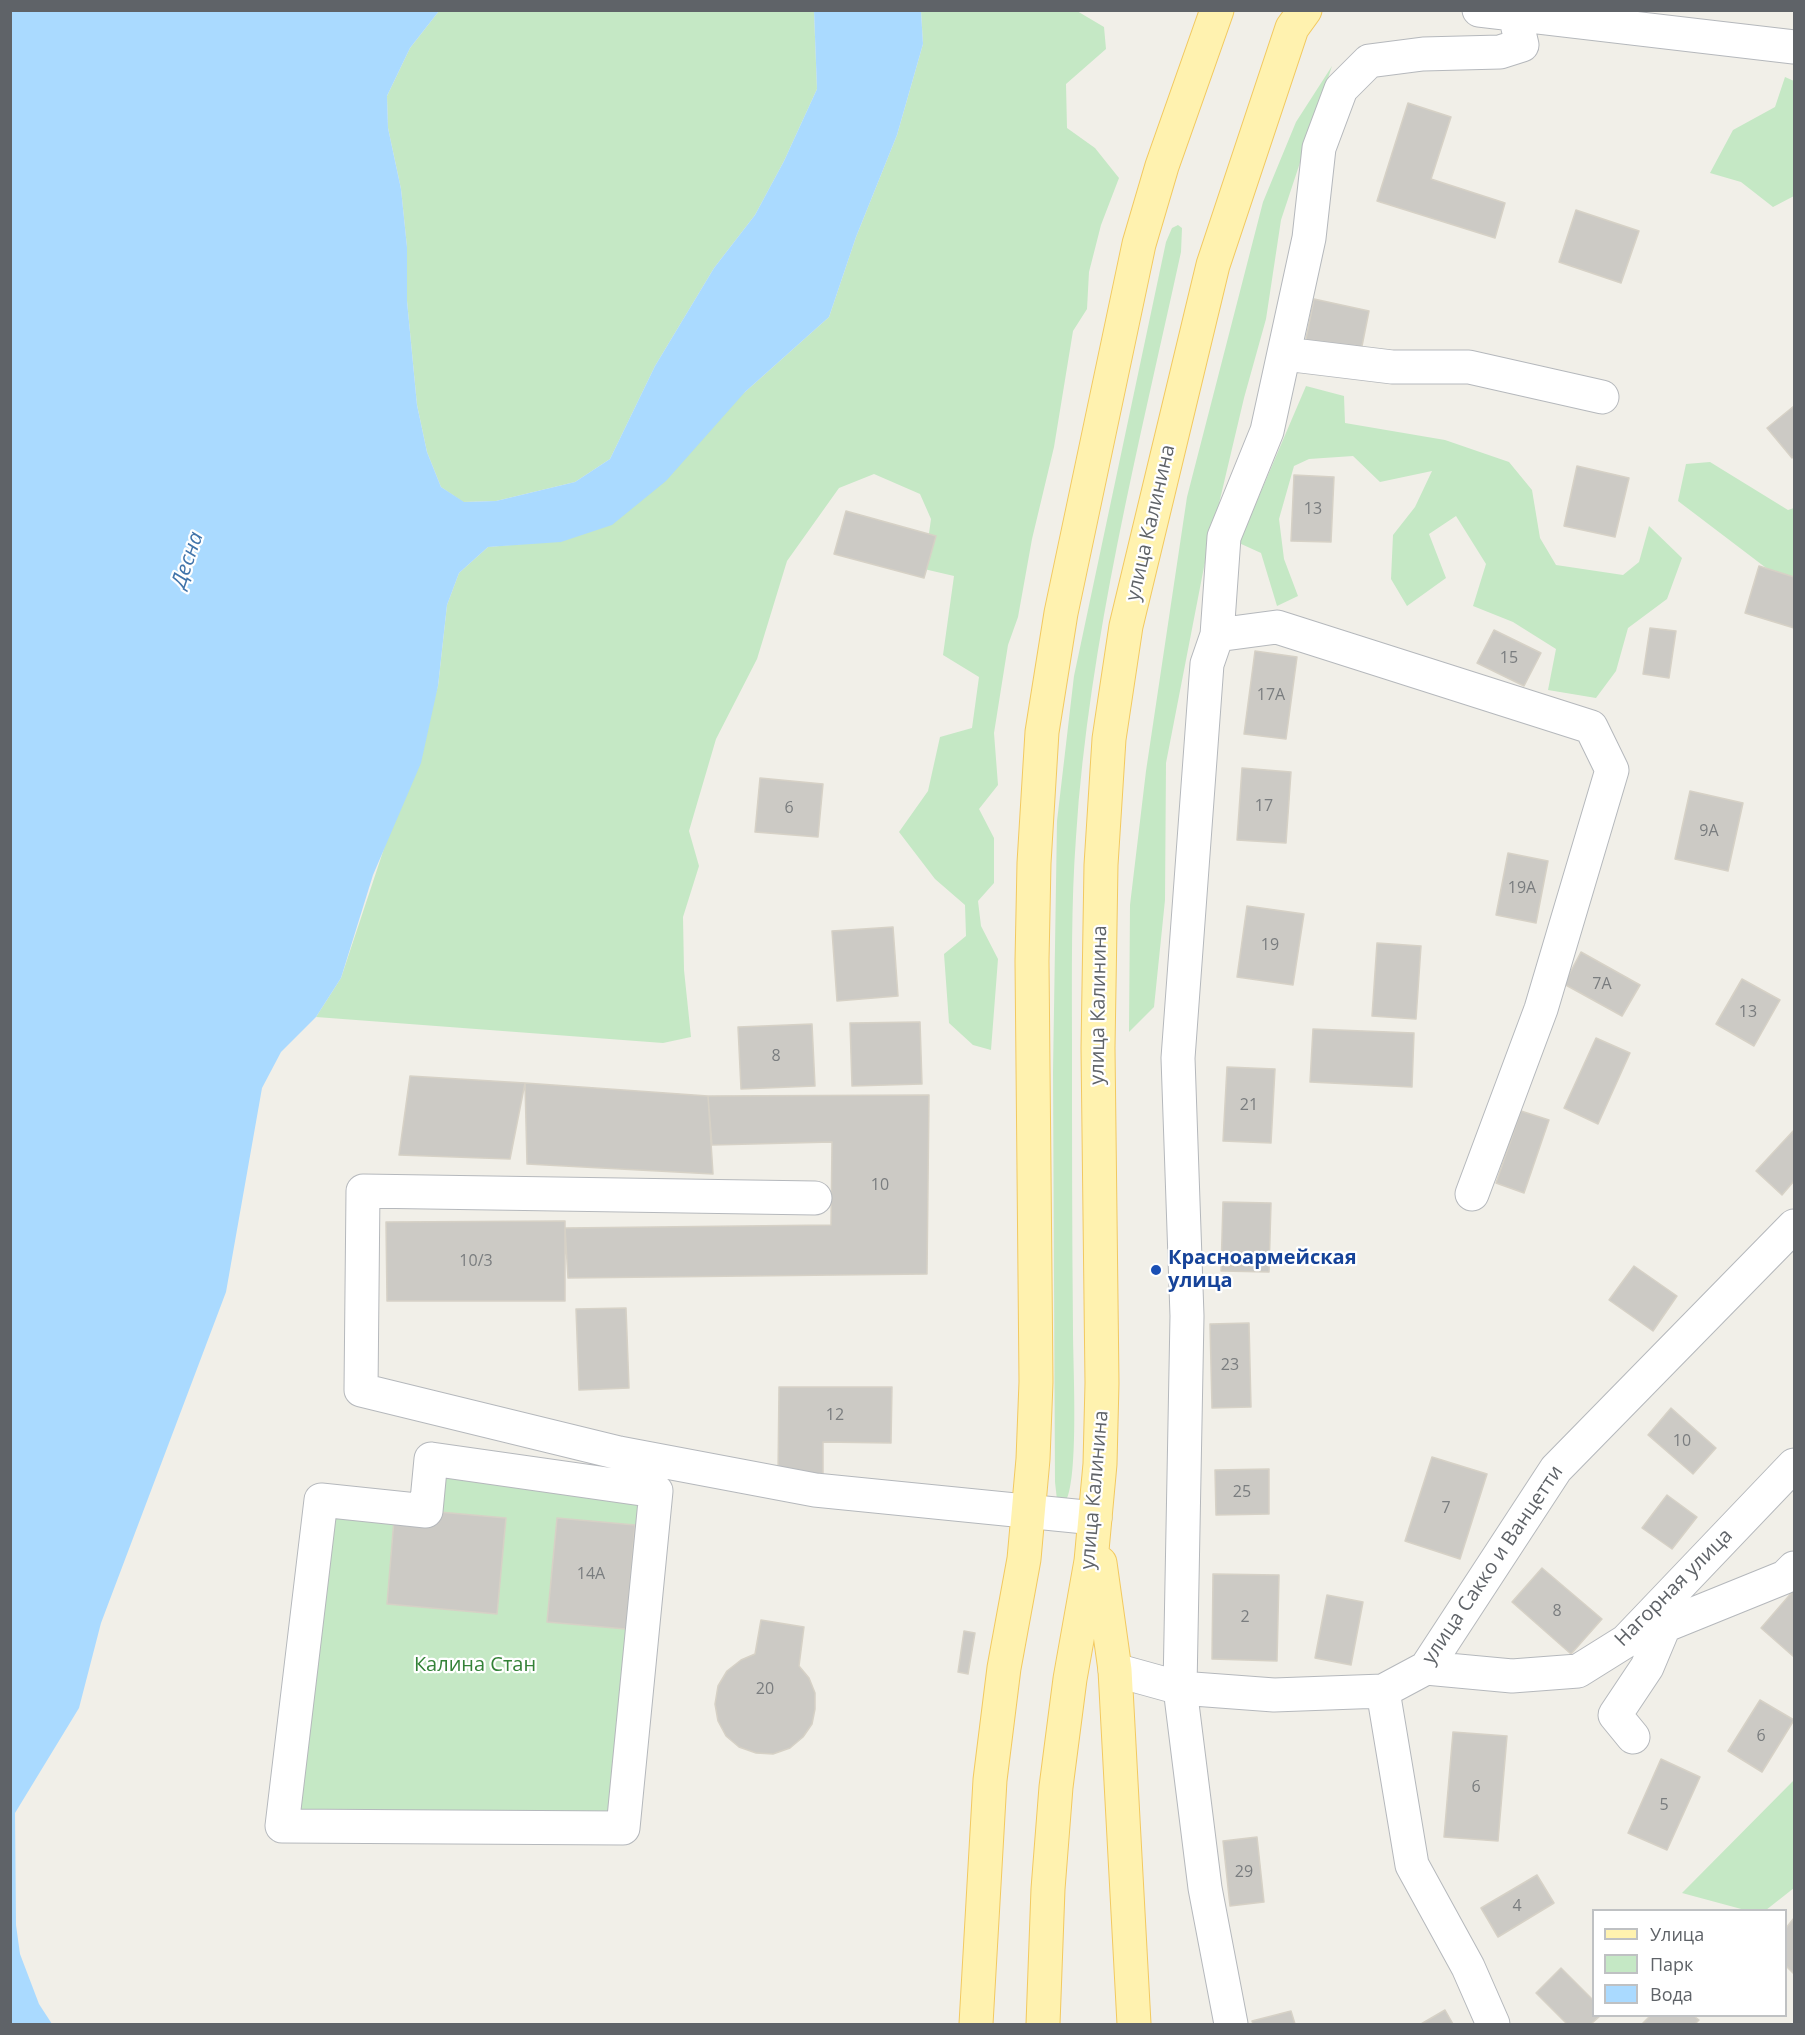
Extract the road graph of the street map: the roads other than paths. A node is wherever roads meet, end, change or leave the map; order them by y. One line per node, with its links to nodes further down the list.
1 (1217, 10): 13 (main road)
2 (1305, 10): 14 (main road, улица Калинина)
3 (1479, 10): 4 (street)
4 (1515, 15): 5 (street); 6 (street)
5 (1794, 47)
6 (1285, 354): 7 (street); 8 (street)
7 (1602, 397)
8 (1216, 635): 9 (street); 20 (street)
9 (1472, 1194)
10 (815, 1198): 13 (street)
11 (1794, 1226): 18 (street, улица Сакко и Ванцетти)
12 (1794, 1465): 17 (street, Нагорная улица)
13 (1029, 1513): 14 (street); 24 (main road)
14 (1095, 1527): 19 (main road); 25 (main road, улица Калинина)
15 (1794, 1568): 16 (street)
16 (1663, 1629): 17 (street); 22 (street)
17 (1626, 1641): 18 (street, Нагорная улица)
18 (1426, 1668): 21 (street, улица Сакко и Ванцетти)
19 (1115, 1670): 20 (street); 26 (main road)
20 (1180, 1688): 21 (street); 27 (street)
21 (1383, 1691): 28 (street)
22 (1633, 1737)
23 (623, 1828): 23 (street)
24 (976, 2025)
25 (1043, 2025)
26 (1134, 2025)
27 (1231, 2025)
28 (1493, 2025)

